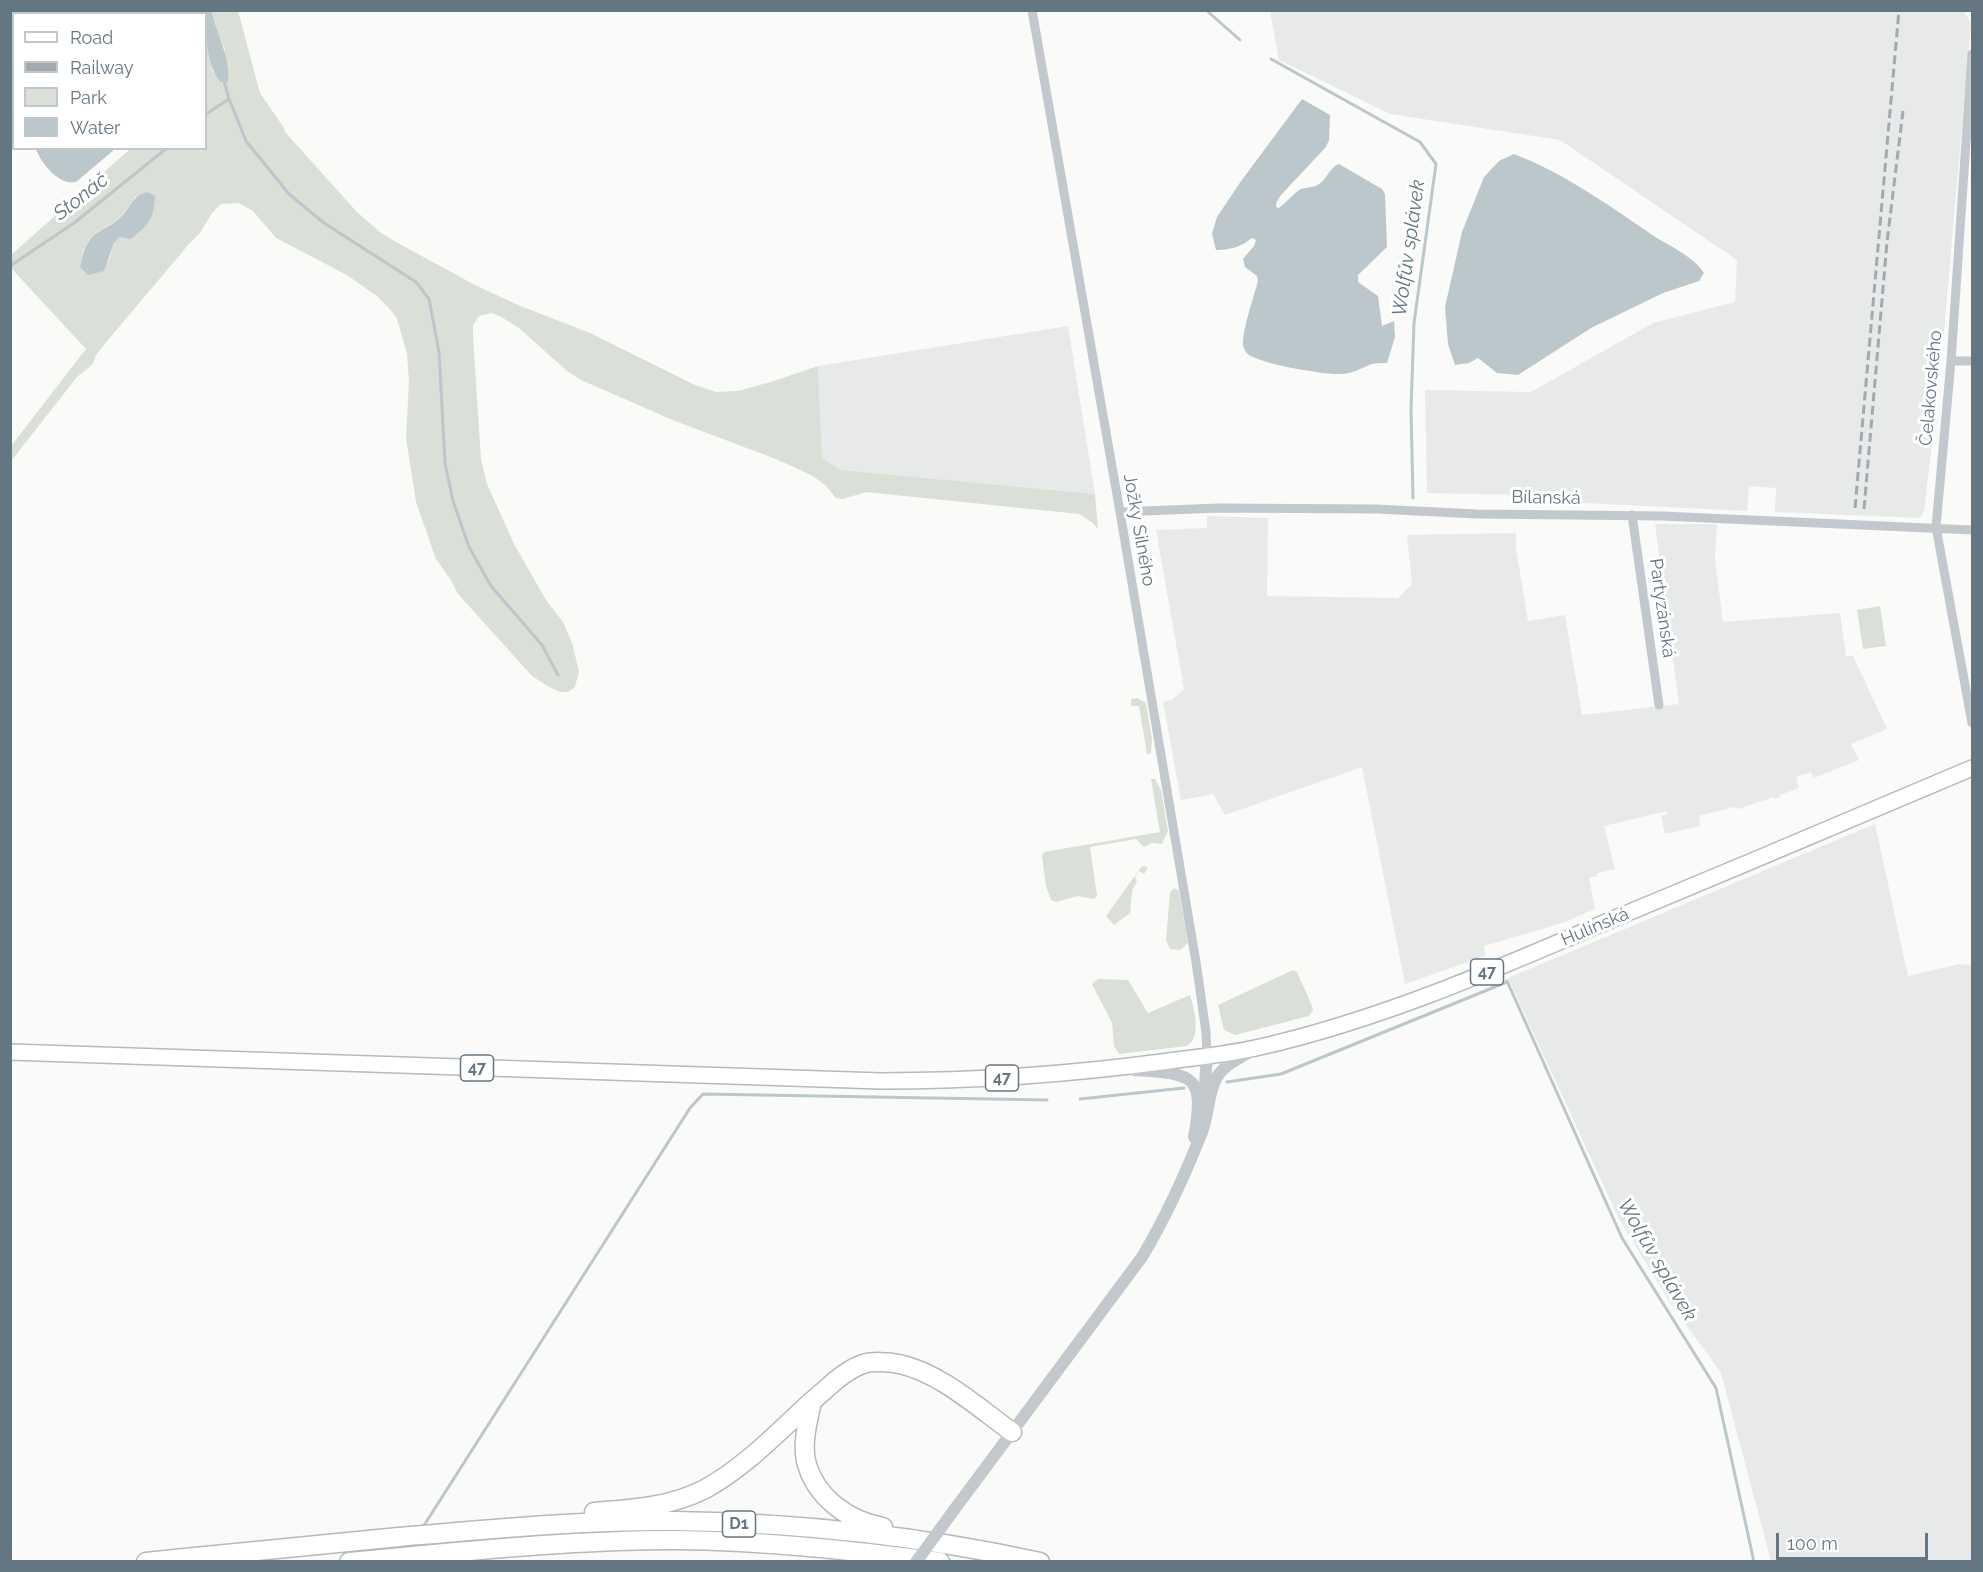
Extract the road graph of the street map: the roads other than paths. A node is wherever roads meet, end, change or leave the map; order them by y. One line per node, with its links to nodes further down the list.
1 (1032, 10): 5 (street, Jožky Silného)
2 (1972, 54): 3 (street, Čelakovského)
3 (1951, 361): 4 (street); 7 (street, Čelakovského)
4 (1972, 361)
5 (1120, 513): 6 (street, Bílanská); 14 (street, Jožky Silného)
6 (1632, 515): 7 (street, Bílanská); 9 (street, Partyzánská)
7 (1936, 527): 8 (street, Bílanská); 10 (street, Čelakovského)
8 (1972, 530)
9 (1659, 705)
10 (1972, 723)
11 (1972, 768): 12 (main road, Hulínská / 47)
12 (1258, 1048): 14 (main road, Hulínská / 47); 16 (street)
13 (10, 1052): 15 (main road, 47)
14 (1207, 1055): 15 (main road, 47); 16 (street)
15 (1110, 1068): 16 (street)
16 (1192, 1155): 18 (street)
17 (812, 1402): 18 (highway); 19 (highway); 20 (highway, D1)
18 (1012, 1432): 24 (street, bridge)
19 (517, 1527): 20 (highway, D1); 22 (highway, D1)
20 (960, 1546): 26 (highway, D1)
21 (904, 1559): 23 (highway, D1); 25 (highway, D1)
22 (146, 1562)
23 (349, 1562)
24 (916, 1562)
25 (940, 1562)
26 (1040, 1562)

